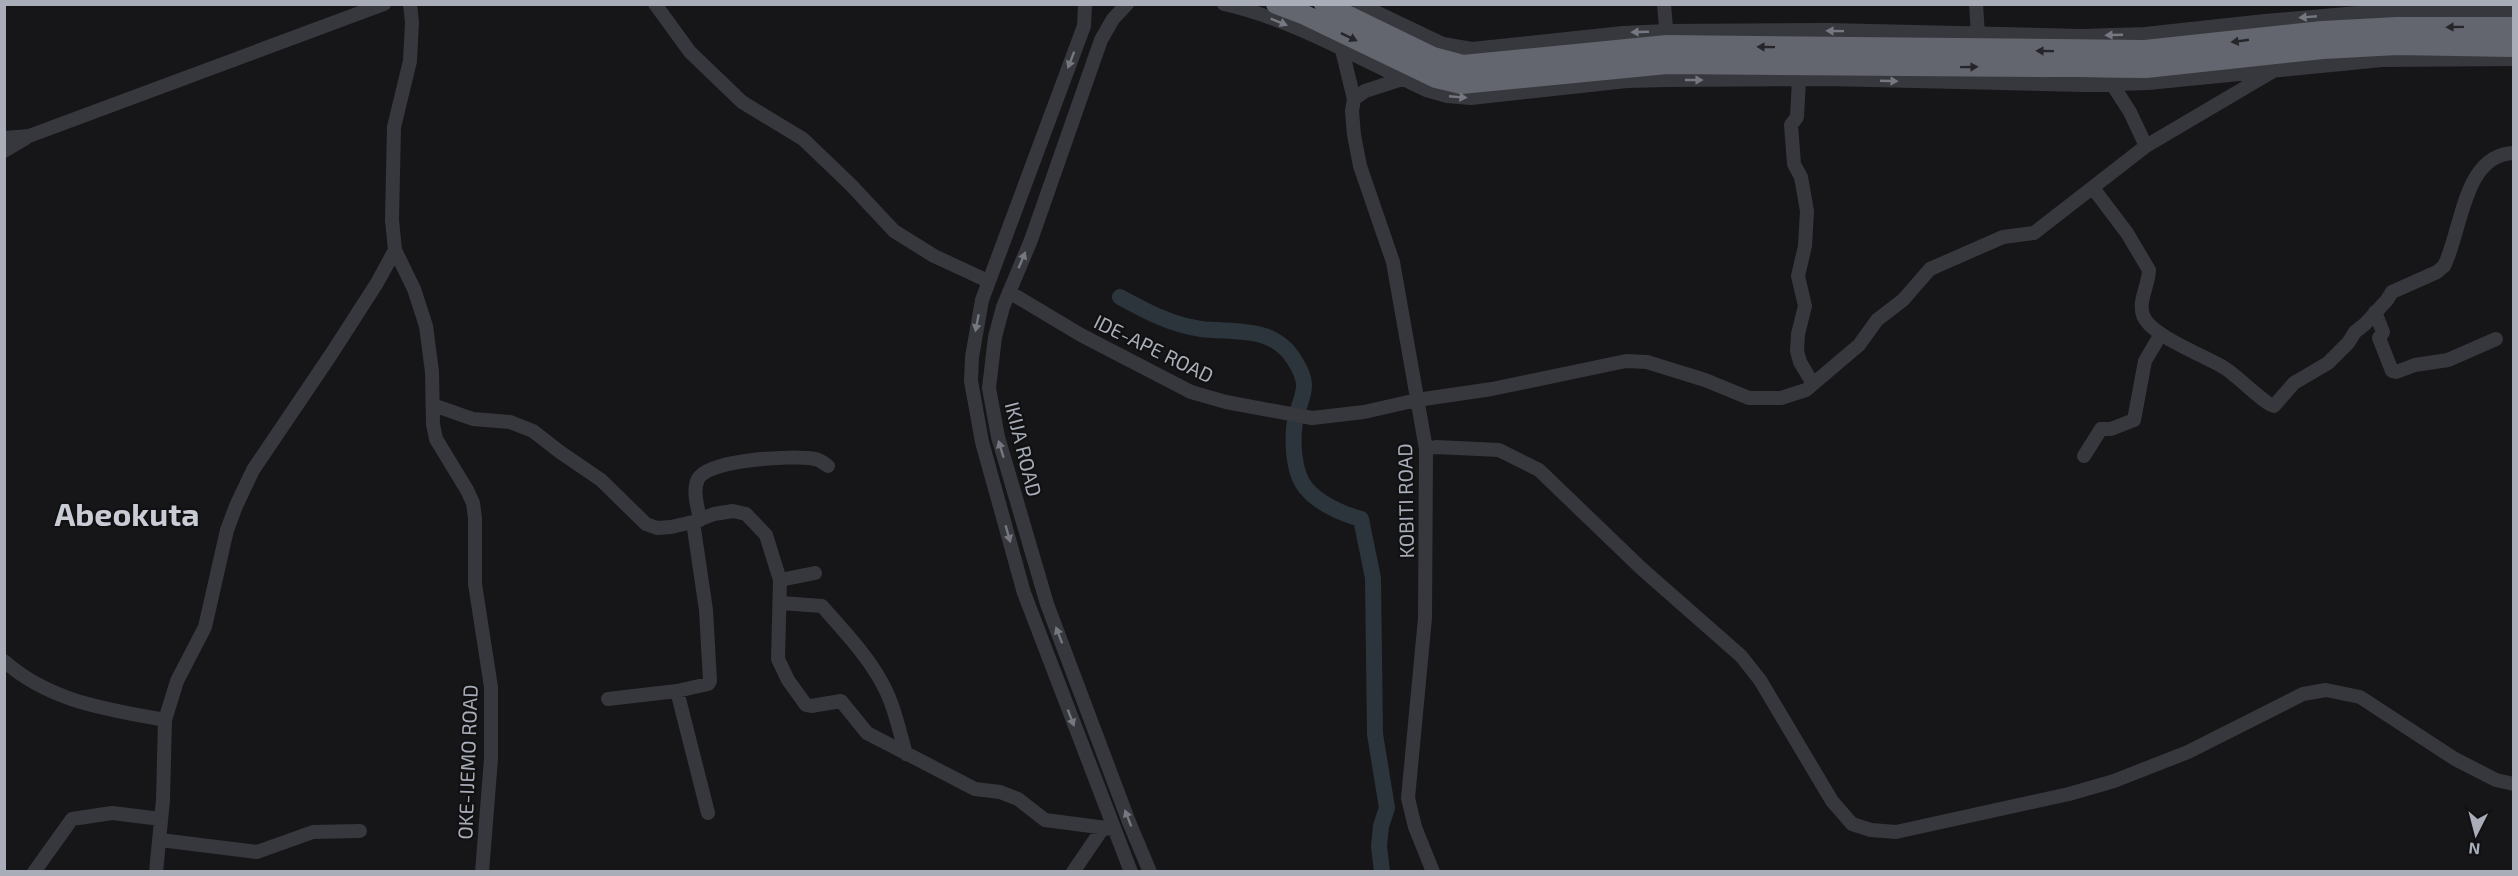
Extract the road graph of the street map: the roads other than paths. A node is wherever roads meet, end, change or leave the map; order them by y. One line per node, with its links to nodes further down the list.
1 (384, 4): 26 (street)
2 (410, 4): 32 (street)
3 (656, 4): 33 (street)
4 (1085, 4): 33 (street, IKIJA ROAD, one-way to 33)
5 (1127, 4): 34 (street, IKIJA ROAD, one-way to 5)
6 (1224, 4): 17 (street, one-way to 17)
7 (1276, 4): 20 (highway, one-way to 20)
8 (1324, 4): 20 (highway)
9 (1359, 4): 18 (street, one-way to 9)
10 (1664, 4): 18 (street)
11 (1976, 4): 15 (street)
12 (2359, 9): 13 (street); 15 (street, one-way to 15)
13 (2514, 12)
14 (2514, 27): 18 (highway, one-way to 18)
15 (1978, 35): 18 (street, one-way to 18)
16 (2514, 47): 18 (highway, one-way to 16)
17 (1342, 50): 22 (street); 25 (street, KOBITI ROAD)
18 (1667, 55): 20 (highway); 22 (street, one-way to 18); 23 (street, one-way to 23)
19 (2514, 60): 21 (street)
20 (1532, 68)
21 (2275, 70): 24 (street); 28 (street, IDE-APE ROAD)
22 (1402, 79): 25 (street)
23 (1799, 79): 24 (street, one-way to 24); 38 (street)
24 (2112, 84): 28 (street)
25 (1354, 99): 39 (street, KOBITI ROAD)
26 (29, 136): 27 (street); 29 (street)
27 (4, 138)
28 (2146, 146): 31 (street, IDE-APE ROAD)
29 (4, 152)
30 (2514, 153): 35 (street)
31 (2093, 188): 36 (street); 38 (street, IDE-APE ROAD)
32 (395, 250): 40 (street, OKE-IJEMO ROAD); 51 (street)
33 (988, 281): 56 (street, IKIJA ROAD, one-way to 56)
34 (1009, 292): 39 (street, IDE-APE ROAD); 64 (street, IKIJA ROAD, one-way to 34)
35 (2374, 312): 36 (street); 37 (street)
36 (2161, 334): 42 (street)
37 (2496, 339)
38 (1813, 384): 39 (street, IDE-APE ROAD)
39 (1417, 400): 41 (street, KOBITI ROAD)
40 (433, 405): 44 (street); 61 (street, OKE-IJEMO ROAD)
41 (1426, 449): 53 (street); 65 (street, KOBITI ROAD)
42 (2084, 456)
43 (828, 466): 44 (street)
44 (696, 521): 46 (street); 49 (street)
45 (815, 573): 46 (street)
46 (780, 580): 47 (street)
47 (781, 603): 52 (street); 52 (street)
48 (4, 661): 51 (street)
49 (677, 691): 50 (street); 54 (street)
50 (608, 699)
51 (165, 720): 55 (street)
52 (906, 754): 56 (street)
53 (2514, 784)
54 (708, 813)
55 (161, 819): 58 (street); 59 (street)
56 (1108, 829): 62 (street); 63 (street, IKIJA ROAD)
57 (360, 831): 58 (street)
58 (160, 840): 60 (street)
59 (34, 872)
60 (156, 872)
61 (482, 872)
62 (1073, 872)
63 (1131, 872)
64 (1150, 872)
65 (1433, 872)

